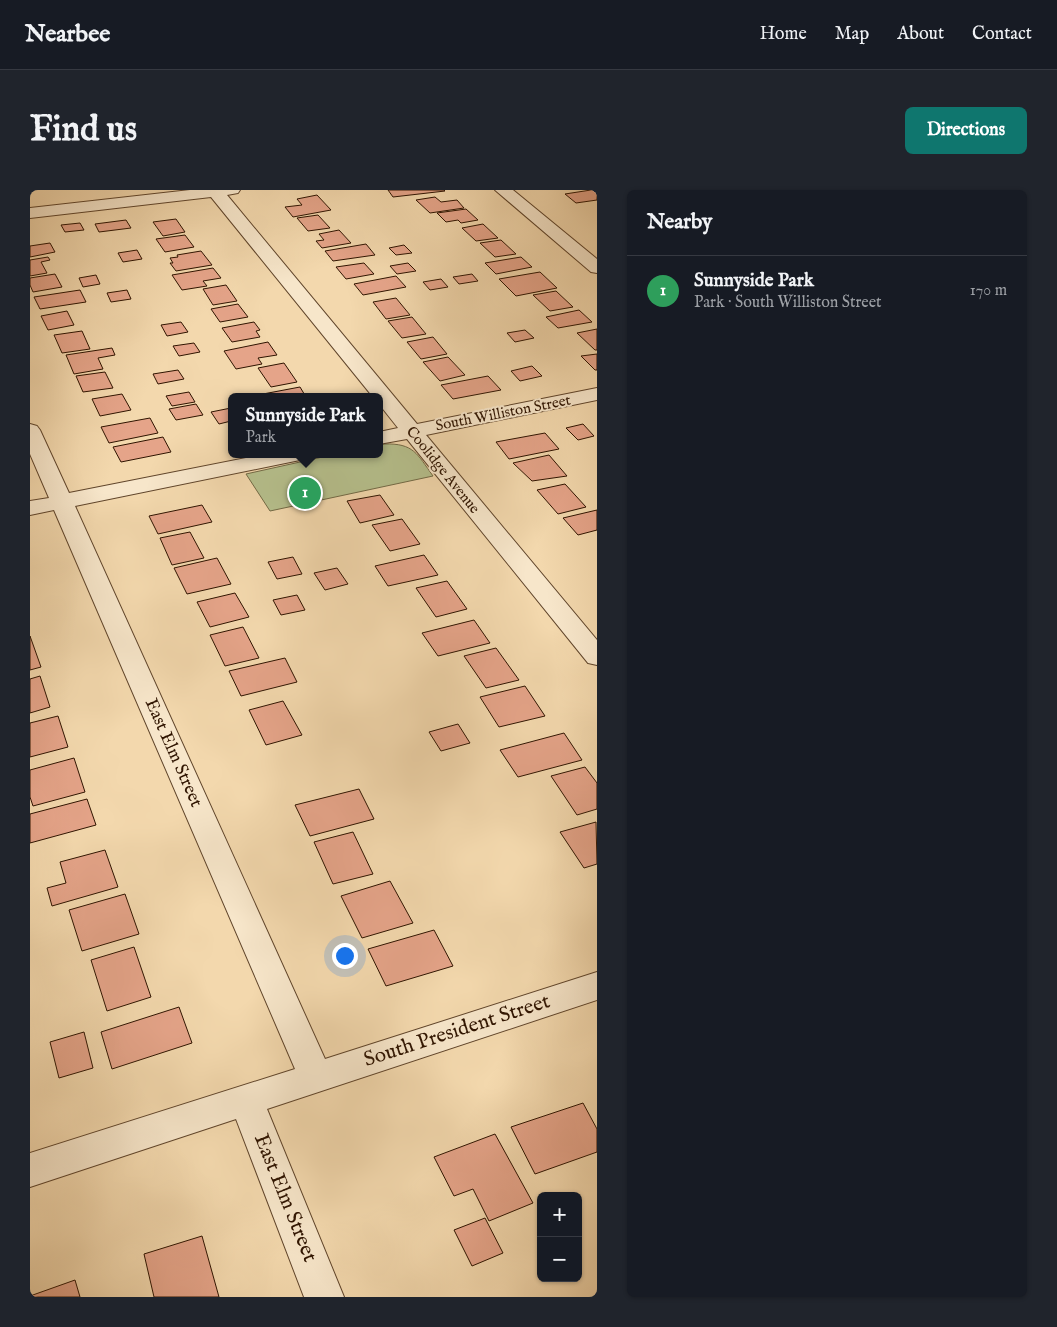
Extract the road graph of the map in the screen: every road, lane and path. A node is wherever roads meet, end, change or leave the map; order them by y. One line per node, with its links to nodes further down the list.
1 (504, 190): 4 (street)
2 (221, 191): 3 (street); 5 (street, Coolidge Avenue)
3 (30, 213)
4 (597, 268)
5 (381, 393)
6 (597, 394): 9 (street, South Williston Street)
7 (383, 395): 9 (street, Coolidge Avenue)
8 (30, 430): 12 (street, East Elm Street)
9 (412, 432): 10 (street, South Williston Street); 14 (street, Coolidge Avenue)
10 (383, 437)
11 (280, 458): 12 (street)
12 (62, 502): 13 (street); 16 (street, East Elm Street)
13 (30, 508)
14 (597, 657)
15 (597, 986): 16 (street, South President Street)
16 (316, 1077): 17 (street, South President Street)
17 (246, 1100): 18 (street); 19 (street, East Elm Street)
18 (30, 1170)
19 (324, 1297)

